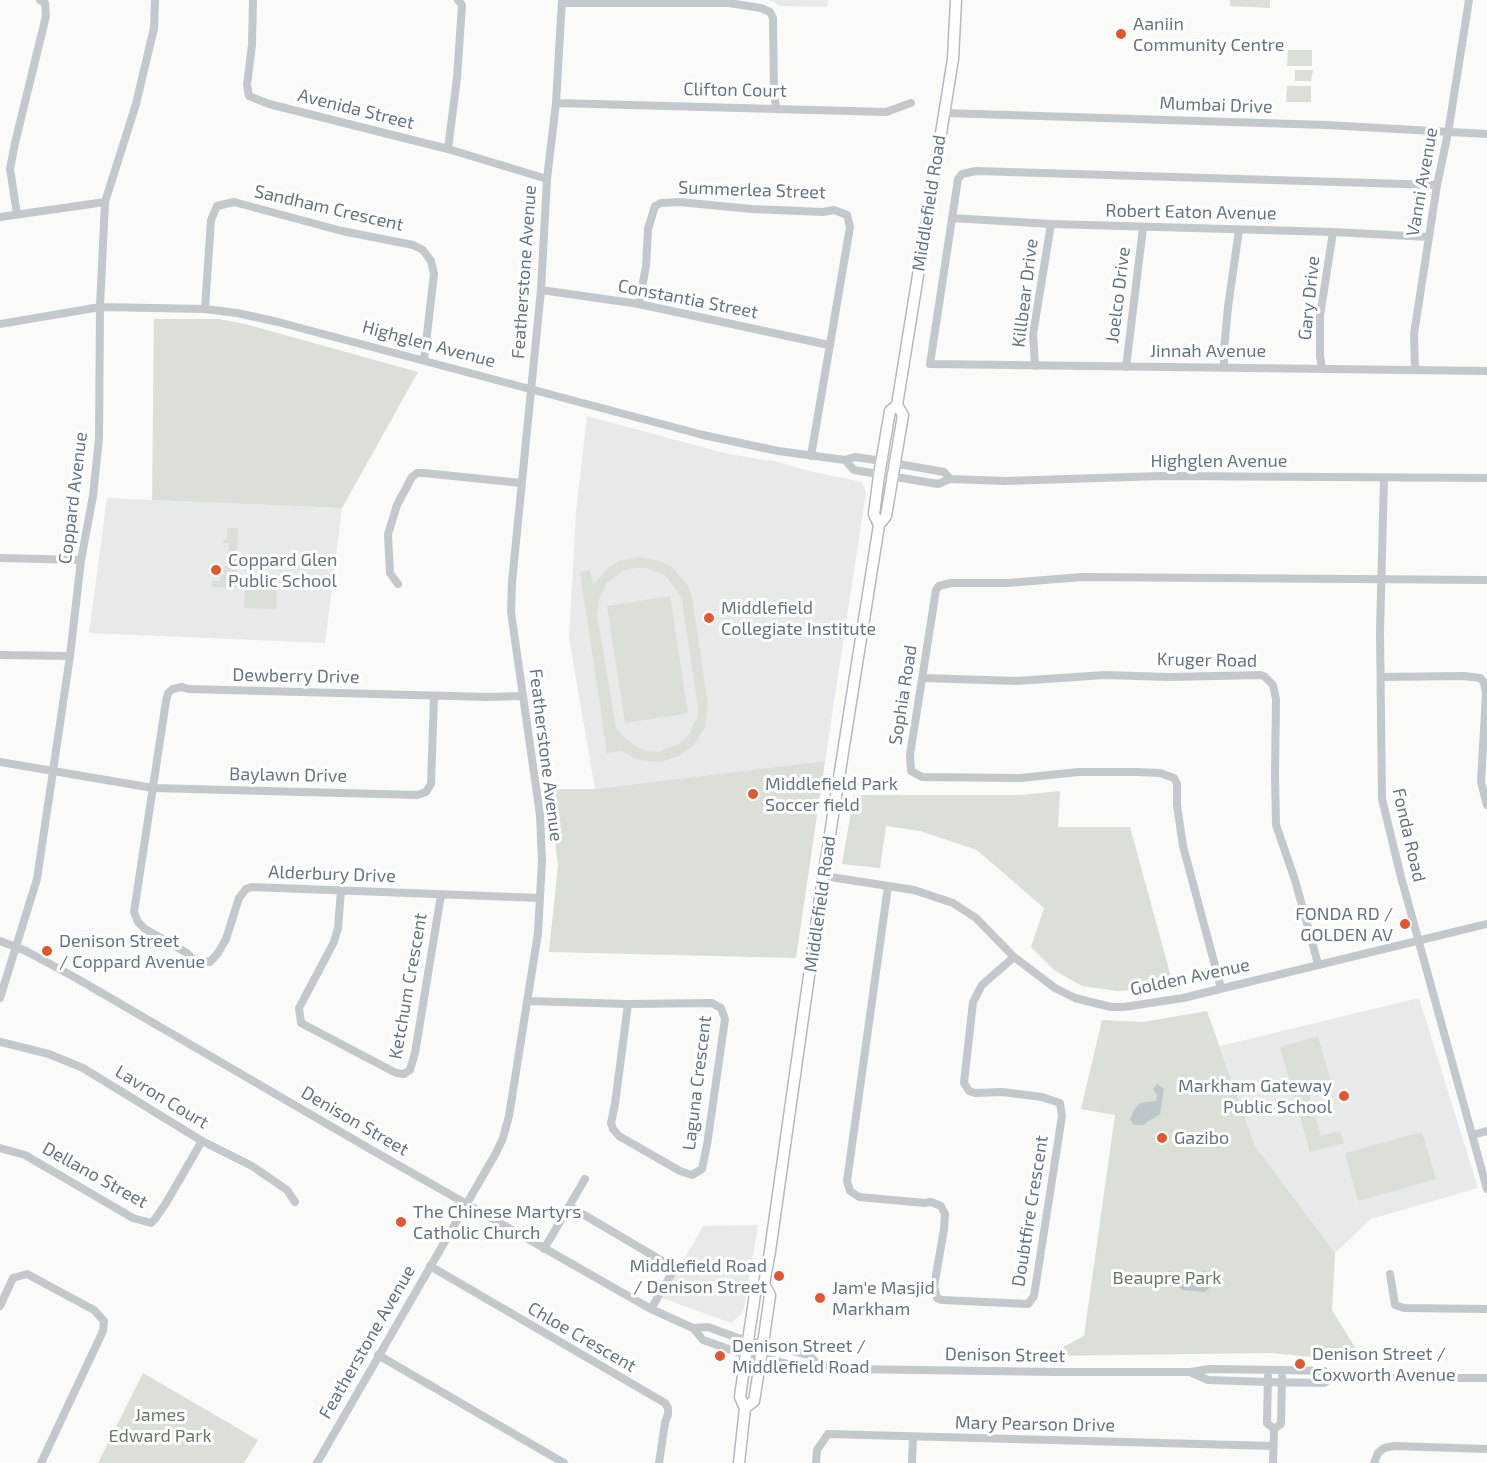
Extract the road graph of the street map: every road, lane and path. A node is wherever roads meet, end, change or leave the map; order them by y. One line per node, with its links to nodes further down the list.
1 (40, 0): 18 (street)
2 (155, 0): 17 (street, Coppard Avenue)
3 (254, 0): 14 (street, Avenida Street)
4 (458, 0): 14 (street)
5 (956, 0): 11 (main road, Middlefield Road)
6 (1469, 0): 12 (street, Vanni Avenue)
7 (562, 1): 8 (street, Featherstone Avenue); 10 (street)
8 (556, 103): 10 (street, Clifton Court); 15 (street, Featherstone Avenue)
9 (911, 103): 10 (street, Clifton Court)
10 (776, 107)
11 (944, 113): 12 (street, Mumbai Drive); 40 (main road, Middlefield Road)
12 (1448, 133): 13 (street, Mumbai Drive); 16 (street, Vanni Avenue)
13 (1487, 134)
14 (448, 149): 15 (street, Avenida Street)
15 (547, 179): 26 (street, Featherstone Avenue)
16 (1437, 185): 20 (street); 25 (street, Vanni Avenue)
17 (105, 202): 18 (street); 28 (street, Coppard Avenue)
18 (17, 214): 19 (street)
19 (0, 217)
20 (952, 219): 21 (street, Robert Eaton Avenue); 33 (street, Jinnah Avenue)
21 (1051, 224): 22 (street, Robert Eaton Avenue); 33 (street, Killbear Drive)
22 (1143, 228): 23 (street, Robert Eaton Avenue); 34 (street, Joelco Drive)
23 (1239, 230): 24 (street, Robert Eaton Avenue); 35 (street)
24 (1333, 232): 25 (street, Robert Eaton Avenue); 36 (street, Gary Drive)
25 (1428, 237): 37 (street, Vanni Avenue)
26 (541, 290): 27 (street, Constantia Street); 39 (street, Featherstone Avenue)
27 (639, 304): 31 (street, Constantia Street); 31 (street, Summerlea Street)
28 (100, 308): 29 (street, Highglen Avenue); 30 (street, Highglen Avenue); 53 (street, Coppard Avenue)
29 (205, 309): 32 (street, Highglen Avenue); 32 (street, Sandham Crescent)
30 (0, 324)
31 (829, 345): 41 (street, Summerlea Street)
32 (424, 360): 39 (street, Highglen Avenue)
33 (1035, 366): 34 (street, Jinnah Avenue)
34 (1125, 367): 35 (street, Jinnah Avenue)
35 (1224, 367): 36 (street, Jinnah Avenue)
36 (1322, 368): 37 (street, Jinnah Avenue)
37 (1415, 370): 38 (street, Jinnah Avenue)
38 (1487, 371)
39 (532, 388): 41 (street, Highglen Avenue); 50 (street, Featherstone Avenue)
40 (897, 405): 43 (main road, Middlefield Road); 44 (main road, Middlefield Road)
41 (811, 456): 42 (street, Highglen Avenue)
42 (845, 460): 43 (street, Highglen Avenue); 45 (street, Highglen Avenue)
43 (882, 461): 44 (street, Highglen Avenue); 45 (main road, Middlefield Road)
44 (894, 463): 46 (main road, Middlefield Road); 47 (street, Highglen Avenue)
45 (879, 475): 46 (street, Highglen Avenue); 51 (main road, Middlefield Road)
46 (892, 477): 47 (street, Highglen Avenue); 51 (main road, Middlefield Road)
47 (950, 478): 48 (street, Highglen Avenue)
48 (1384, 478): 49 (street, Highglen Avenue); 54 (street, Fonda Road)
49 (1487, 478)
50 (521, 483): 56 (street); 62 (street, Featherstone Avenue)
51 (879, 525): 67 (main road, Middlefield Road)
52 (0, 558): 53 (street)
53 (81, 560): 58 (street, Coppard Avenue)
54 (1382, 580): 55 (street, Sophia Road); 59 (street, Fonda Road); 60 (street, Sophia Road)
55 (1487, 580)
56 (398, 584)
57 (0, 655): 58 (street)
58 (70, 656): 64 (street, Coppard Avenue)
59 (1381, 677): 66 (street); 73 (street, Fonda Road)
60 (923, 678): 77 (street, Kruger Road); 78 (street, Sophia Road)
61 (434, 696): 62 (street, Dewberry Drive); 65 (street, Dewberry Drive); 65 (street, Baylawn Drive)
62 (522, 696): 71 (street, Featherstone Avenue)
63 (0, 762): 64 (street, Baylawn Drive)
64 (52, 772): 65 (street, Baylawn Drive); 75 (street, Coppard Avenue)
65 (153, 789): 69 (street, Alderbury Drive)
66 (1487, 805)
67 (824, 876): 68 (street, Golden Avenue); 95 (main road, Middlefield Road)
68 (888, 886): 76 (street, Golden Avenue); 76 (street, Doubtfire Crescent)
69 (341, 890): 70 (street, Alderbury Drive); 70 (street, Ketchum Crescent)
70 (441, 895): 71 (street, Alderbury Drive)
71 (540, 898): 80 (street, Featherstone Avenue)
72 (1487, 924): 73 (street, Golden Avenue)
73 (1419, 940): 77 (street, Golden Avenue); 84 (street, Fonda Road)
74 (0, 941): 75 (street, Denison Street)
75 (15, 947): 79 (street, Coppard Avenue); 90 (street, Denison Street)
76 (1014, 957): 78 (street, Golden Avenue)
77 (1318, 964): 78 (street, Golden Avenue)
78 (1221, 988)
79 (0, 998)
80 (527, 1001): 81 (street, Laguna Crescent); 90 (street, Featherstone Avenue)
81 (628, 1004): 81 (street, Laguna Crescent)
82 (0, 1042): 85 (street, Lavron Court)
83 (1487, 1131): 84 (street)
84 (1472, 1135): 88 (street, Fonda Road)
85 (202, 1141): 86 (street, Dellano Street); 89 (street, Lavron Court)
86 (0, 1148)
87 (585, 1179): 91 (street)
88 (1487, 1189)
89 (295, 1202)
90 (467, 1204): 92 (street, Denison Street); 93 (street, Featherstone Avenue)
91 (569, 1206): 92 (street); 97 (street)
92 (544, 1249): 97 (street, Denison Street)
93 (430, 1266): 103 (street, Featherstone Avenue); 121 (street, Chloe Crescent)
94 (1390, 1274): 98 (street)
95 (764, 1284): 100 (main road, Middlefield Road); 101 (main road, Middlefield Road)
96 (0, 1306): 118 (street)
97 (651, 1309): 99 (street, Denison Street)
98 (1487, 1309)
99 (693, 1328): 100 (street, Denison Street); 102 (street, Denison Street)
100 (748, 1340): 101 (street, Denison Street); 102 (main road, Middlefield Road)
101 (763, 1344): 104 (main road, Middlefield Road); 105 (street, Denison Street)
102 (746, 1354): 104 (street, Denison Street); 113 (main road, Middlefield Road)
103 (378, 1355): 119 (street, Featherstone Avenue); 120 (street)
104 (761, 1358): 105 (street, Denison Street); 113 (main road, Middlefield Road)
105 (818, 1365): 108 (street, Denison Street)
106 (1268, 1370): 107 (street, Denison Street); 108 (street, Denison Street); 111 (street)
107 (1283, 1370): 109 (street, Denison Street); 112 (street)
108 (1191, 1372): 111 (street, Denison Street)
109 (1331, 1378): 110 (street, Denison Street); 112 (street, Denison Street)
110 (1487, 1378)
111 (1268, 1382): 112 (street, Denison Street); 114 (street)
112 (1282, 1382): 114 (street)
113 (745, 1408): 122 (main road, Middlefield Road)
114 (1274, 1430): 116 (street)
115 (913, 1438): 116 (street, Mary Pearson Drive); 123 (street, Mary Pearson Drive); 124 (street)
116 (1273, 1446): 125 (street)
117 (1487, 1449): 126 (street)
118 (41, 1463)
119 (316, 1463)
120 (564, 1463)
121 (659, 1463)
122 (739, 1463)
123 (816, 1463)
124 (912, 1463)
125 (1273, 1463)
126 (1374, 1463)

